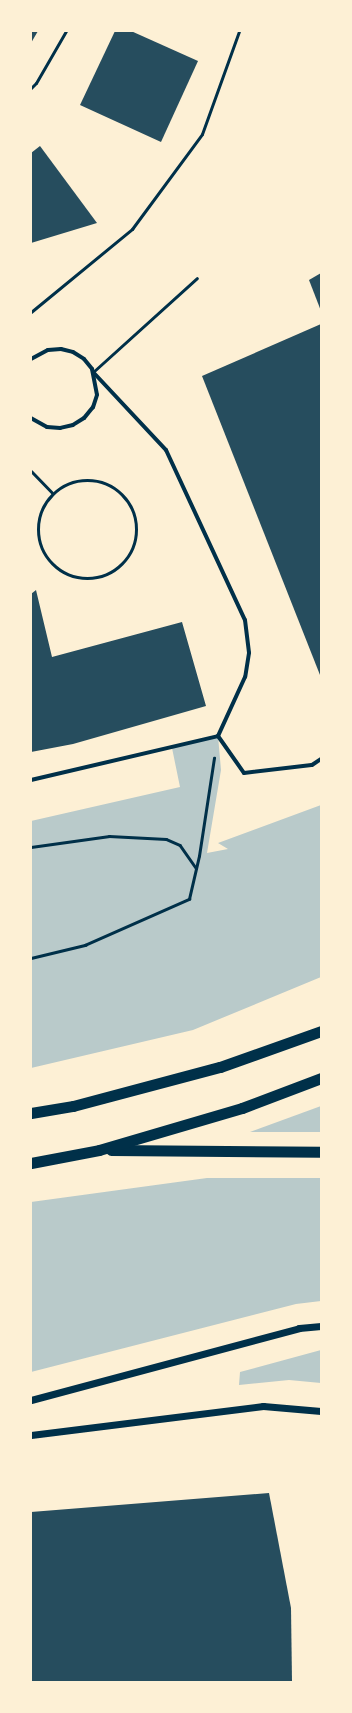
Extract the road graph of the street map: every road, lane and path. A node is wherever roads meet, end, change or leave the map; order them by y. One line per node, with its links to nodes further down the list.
1 (66, 31): 3 (lane)
2 (239, 31): 5 (lane)
3 (31, 88)
4 (197, 278): 7 (lane)
5 (31, 312)
6 (31, 360): 7 (street)
7 (93, 372): 8 (street); 11 (street)
8 (31, 418)
9 (31, 471): 10 (lane)
10 (52, 494): 10 (lane)
11 (218, 736): 12 (street); 13 (street); 15 (path)
12 (321, 759)
13 (31, 780)
14 (31, 847): 15 (path)
15 (196, 868): 16 (path)
16 (31, 958)
17 (321, 1032): 19 (highway)
18 (321, 1078): 20 (highway)
19 (31, 1113)
20 (99, 1150): 21 (highway); 22 (highway)
21 (321, 1152)
22 (31, 1163)
23 (321, 1326): 24 (street)
24 (31, 1400)
25 (321, 1411): 26 (street)
26 (31, 1435)

